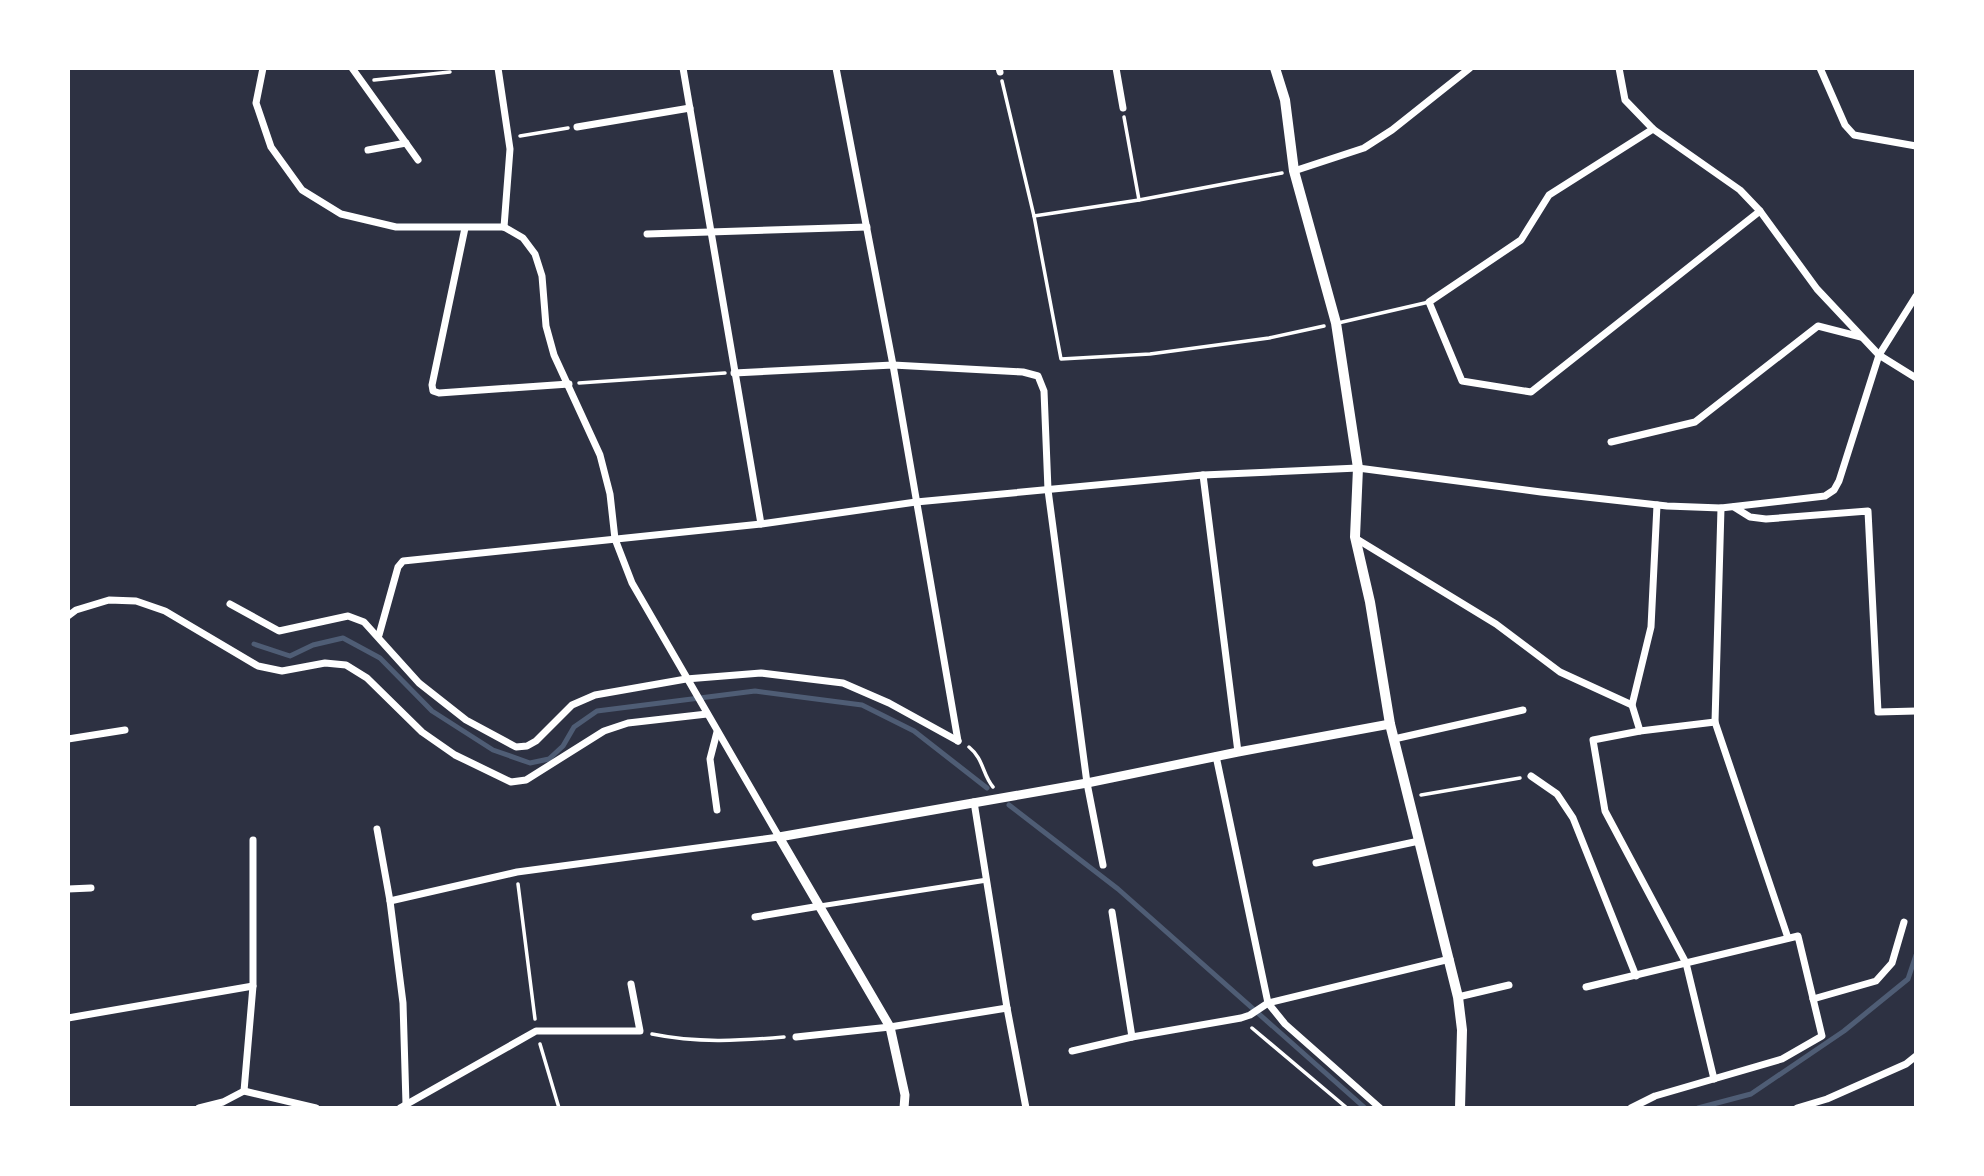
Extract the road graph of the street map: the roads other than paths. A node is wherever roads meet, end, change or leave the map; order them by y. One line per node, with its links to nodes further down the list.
1 (262, 68): 23 (street)
2 (352, 68): 15 (street)
3 (498, 68): 21 (street)
4 (683, 68): 11 (street)
5 (836, 68): 22 (street)
6 (1116, 68): 12 (street)
7 (1275, 68): 19 (main road)
8 (1470, 68): 19 (street)
9 (1619, 68): 14 (street)
10 (1820, 68): 16 (street)
11 (690, 108): 13 (street); 25 (street)
12 (1123, 108)
13 (577, 127)
14 (1653, 129): 20 (street); 27 (street)
15 (406, 143): 17 (street); 18 (street)
16 (1916, 146)
17 (368, 150)
18 (418, 160)
19 (1294, 171): 28 (main road)
20 (1760, 211): 27 (street); 29 (street)
21 (503, 227): 23 (street); 34 (street)
22 (867, 227): 25 (street); 31 (street)
23 (465, 228): 34 (street)
24 (647, 234): 25 (street)
25 (712, 234): 32 (street)
26 (1916, 296): 30 (street)
27 (1429, 302): 28 (lane)
28 (1336, 323): 36 (main road)
29 (1862, 337): 30 (street); 35 (street)
30 (1879, 355): 33 (street); 41 (street)
31 (893, 365): 32 (street); 38 (street); 39 (street)
32 (734, 373): 43 (street)
33 (1916, 378)
34 (569, 384): 45 (street)
35 (1611, 442)
36 (1358, 468): 37 (street); 40 (street); 44 (main road)
37 (1203, 475): 38 (street); 61 (street)
38 (1048, 490): 39 (street); 64 (street)
39 (916, 502): 43 (street); 49 (street)
40 (1657, 505): 42 (street); 50 (street)
41 (1734, 507): 42 (street); 52 (street)
42 (1721, 508): 54 (street)
43 (761, 524): 45 (street)
44 (1355, 537): 50 (street); 55 (main road)
45 (615, 539): 48 (street); 49 (street)
46 (230, 604): 48 (street)
47 (68, 616): 53 (street)
48 (379, 635): 49 (street)
49 (686, 679): 53 (street)
50 (1632, 705): 57 (street)
51 (1523, 710): 60 (street)
52 (1916, 712)
53 (707, 714): 58 (street)
54 (1715, 722): 57 (street); 81 (street)
55 (1391, 724): 60 (main road); 61 (street)
56 (125, 730): 59 (street)
57 (1640, 731): 83 (street)
58 (717, 732): 66 (street); 68 (street)
59 (68, 739)
60 (1394, 740): 70 (main road)
61 (1238, 751): 62 (street)
62 (1216, 756): 64 (street); 91 (street)
63 (1531, 776): 84 (street)
64 (1087, 783): 65 (street); 72 (street)
65 (974, 802): 68 (street); 73 (street)
66 (717, 810)
67 (377, 829): 76 (street)
68 (779, 837): 76 (street); 77 (street)
69 (253, 840): 87 (street)
70 (1419, 841): 71 (street); 82 (main road)
71 (1315, 863)
72 (1103, 865)
73 (987, 880): 77 (street); 92 (street)
74 (91, 888): 75 (street)
75 (68, 889)
76 (390, 901): 101 (street)
77 (820, 906): 79 (street); 94 (street)
78 (1112, 912): 96 (street)
79 (755, 917)
80 (1904, 922): 90 (street)
81 (1788, 938): 83 (street); 90 (street)
82 (1450, 959): 89 (main road); 91 (street)
83 (1686, 963): 84 (street); 99 (street)
84 (1636, 976): 88 (street)
85 (631, 984): 101 (street)
86 (1508, 985): 89 (street)
87 (253, 986): 93 (street); 100 (street)
88 (1586, 987)
89 (1458, 997): 107 (main road)
90 (1814, 999): 99 (street)
91 (1268, 1003): 96 (street); 106 (street)
92 (1007, 1008): 94 (street); 105 (street)
93 (68, 1018)
94 (890, 1027): 95 (street); 104 (street)
95 (796, 1037)
96 (1132, 1037): 97 (street)
97 (1072, 1051)
98 (1916, 1056): 109 (street)
99 (1714, 1079): 108 (street)
100 (244, 1091): 102 (street); 103 (street)
101 (403, 1106)
102 (199, 1108)
103 (316, 1108)
104 (904, 1108)
105 (1026, 1108)
106 (1380, 1108)
107 (1460, 1108)
108 (1631, 1108)
109 (1797, 1108)

